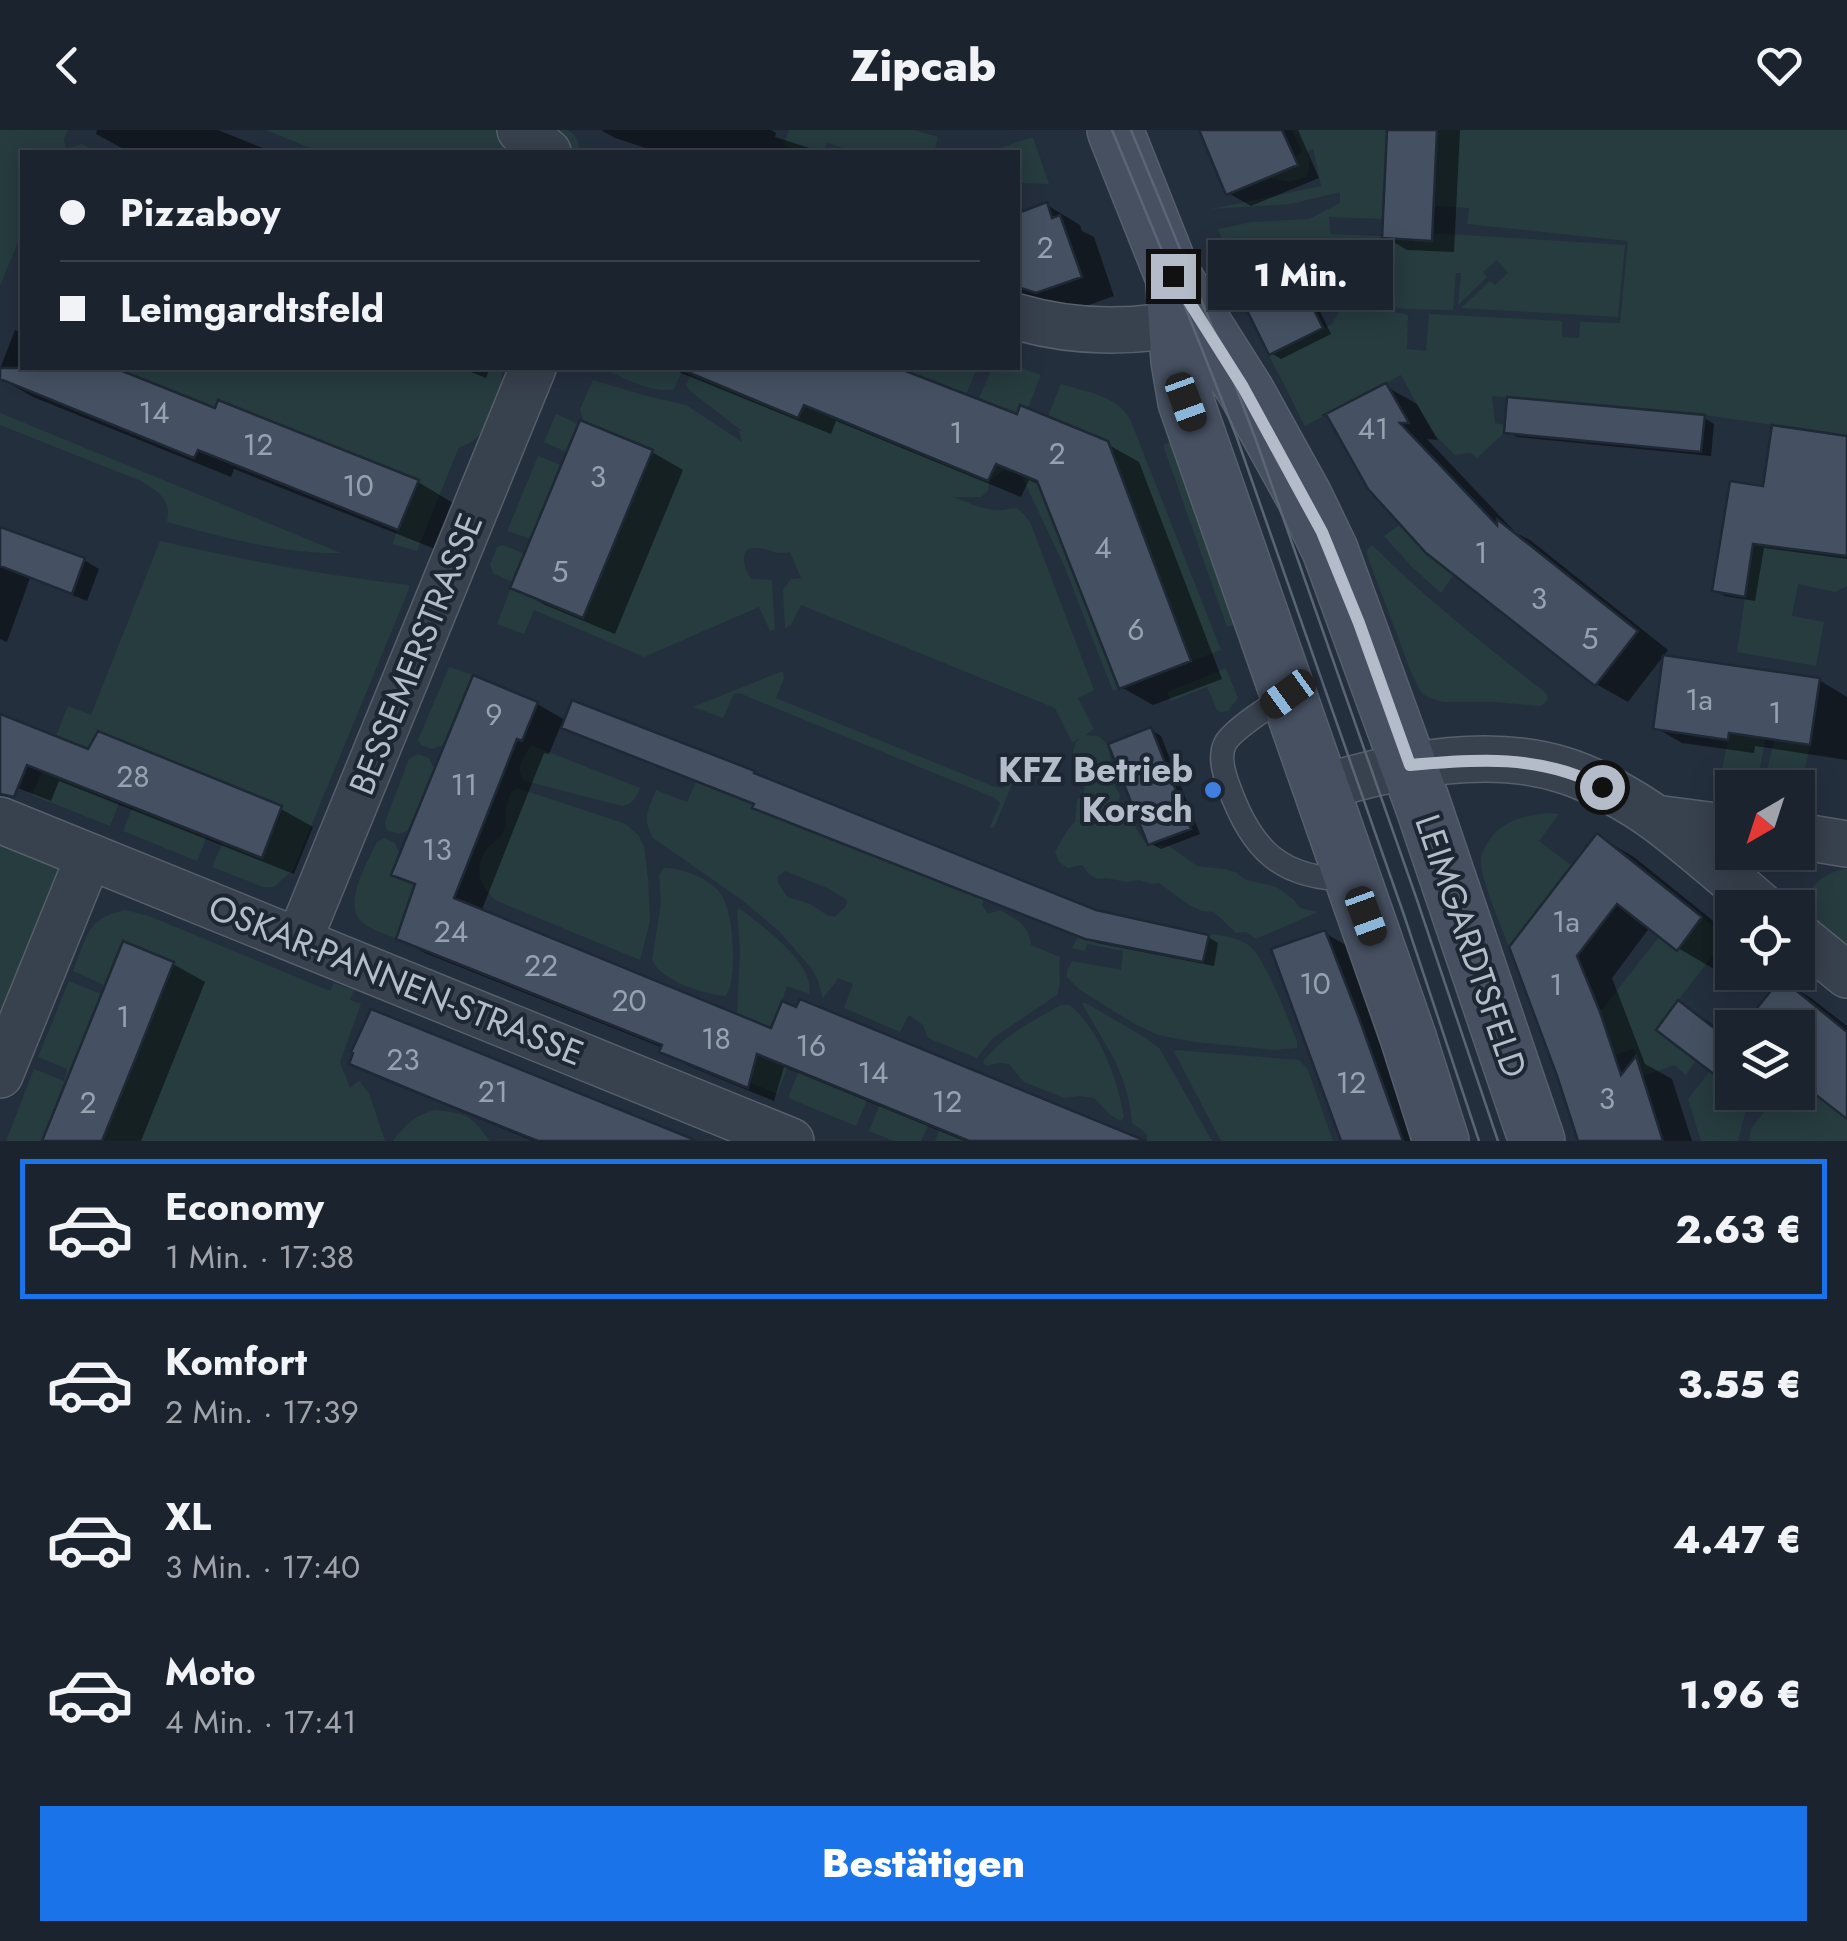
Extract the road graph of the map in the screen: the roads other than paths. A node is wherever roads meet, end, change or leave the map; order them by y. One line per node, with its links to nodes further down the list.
1 (520, 130): 3 (street)
2 (1115, 130): 4 (main road)
3 (545, 150)
4 (1183, 306): 5 (street); 7 (main road); 8 (main road, LEIMGARDTSFELD)
5 (1020, 316)
6 (532, 370): 18 (street, BESSEMERSTRASSE)
7 (1288, 694): 9 (main road); 16 (lane)
8 (1410, 765): 9 (street); 10 (street); 24 (main road, LEIMGARDTSFELD)
9 (1321, 788): 16 (main road)
10 (1655, 818): 12 (street); 17 (street)
11 (0, 820): 15 (street, OSKAR-PANNEN-STRASSE)
12 (1715, 826)
13 (1815, 839): 14 (street)
14 (1847, 844)
15 (89, 856): 18 (street, OSKAR-PANNEN-STRASSE); 21 (street)
16 (1353, 879): 23 (main road)
17 (1742, 890)
18 (299, 940): 22 (street, OSKAR-PANNEN-STRASSE)
19 (1815, 948): 20 (street)
20 (1847, 975)
21 (0, 1075)
22 (791, 1141)
23 (1441, 1141)
24 (1537, 1141)

